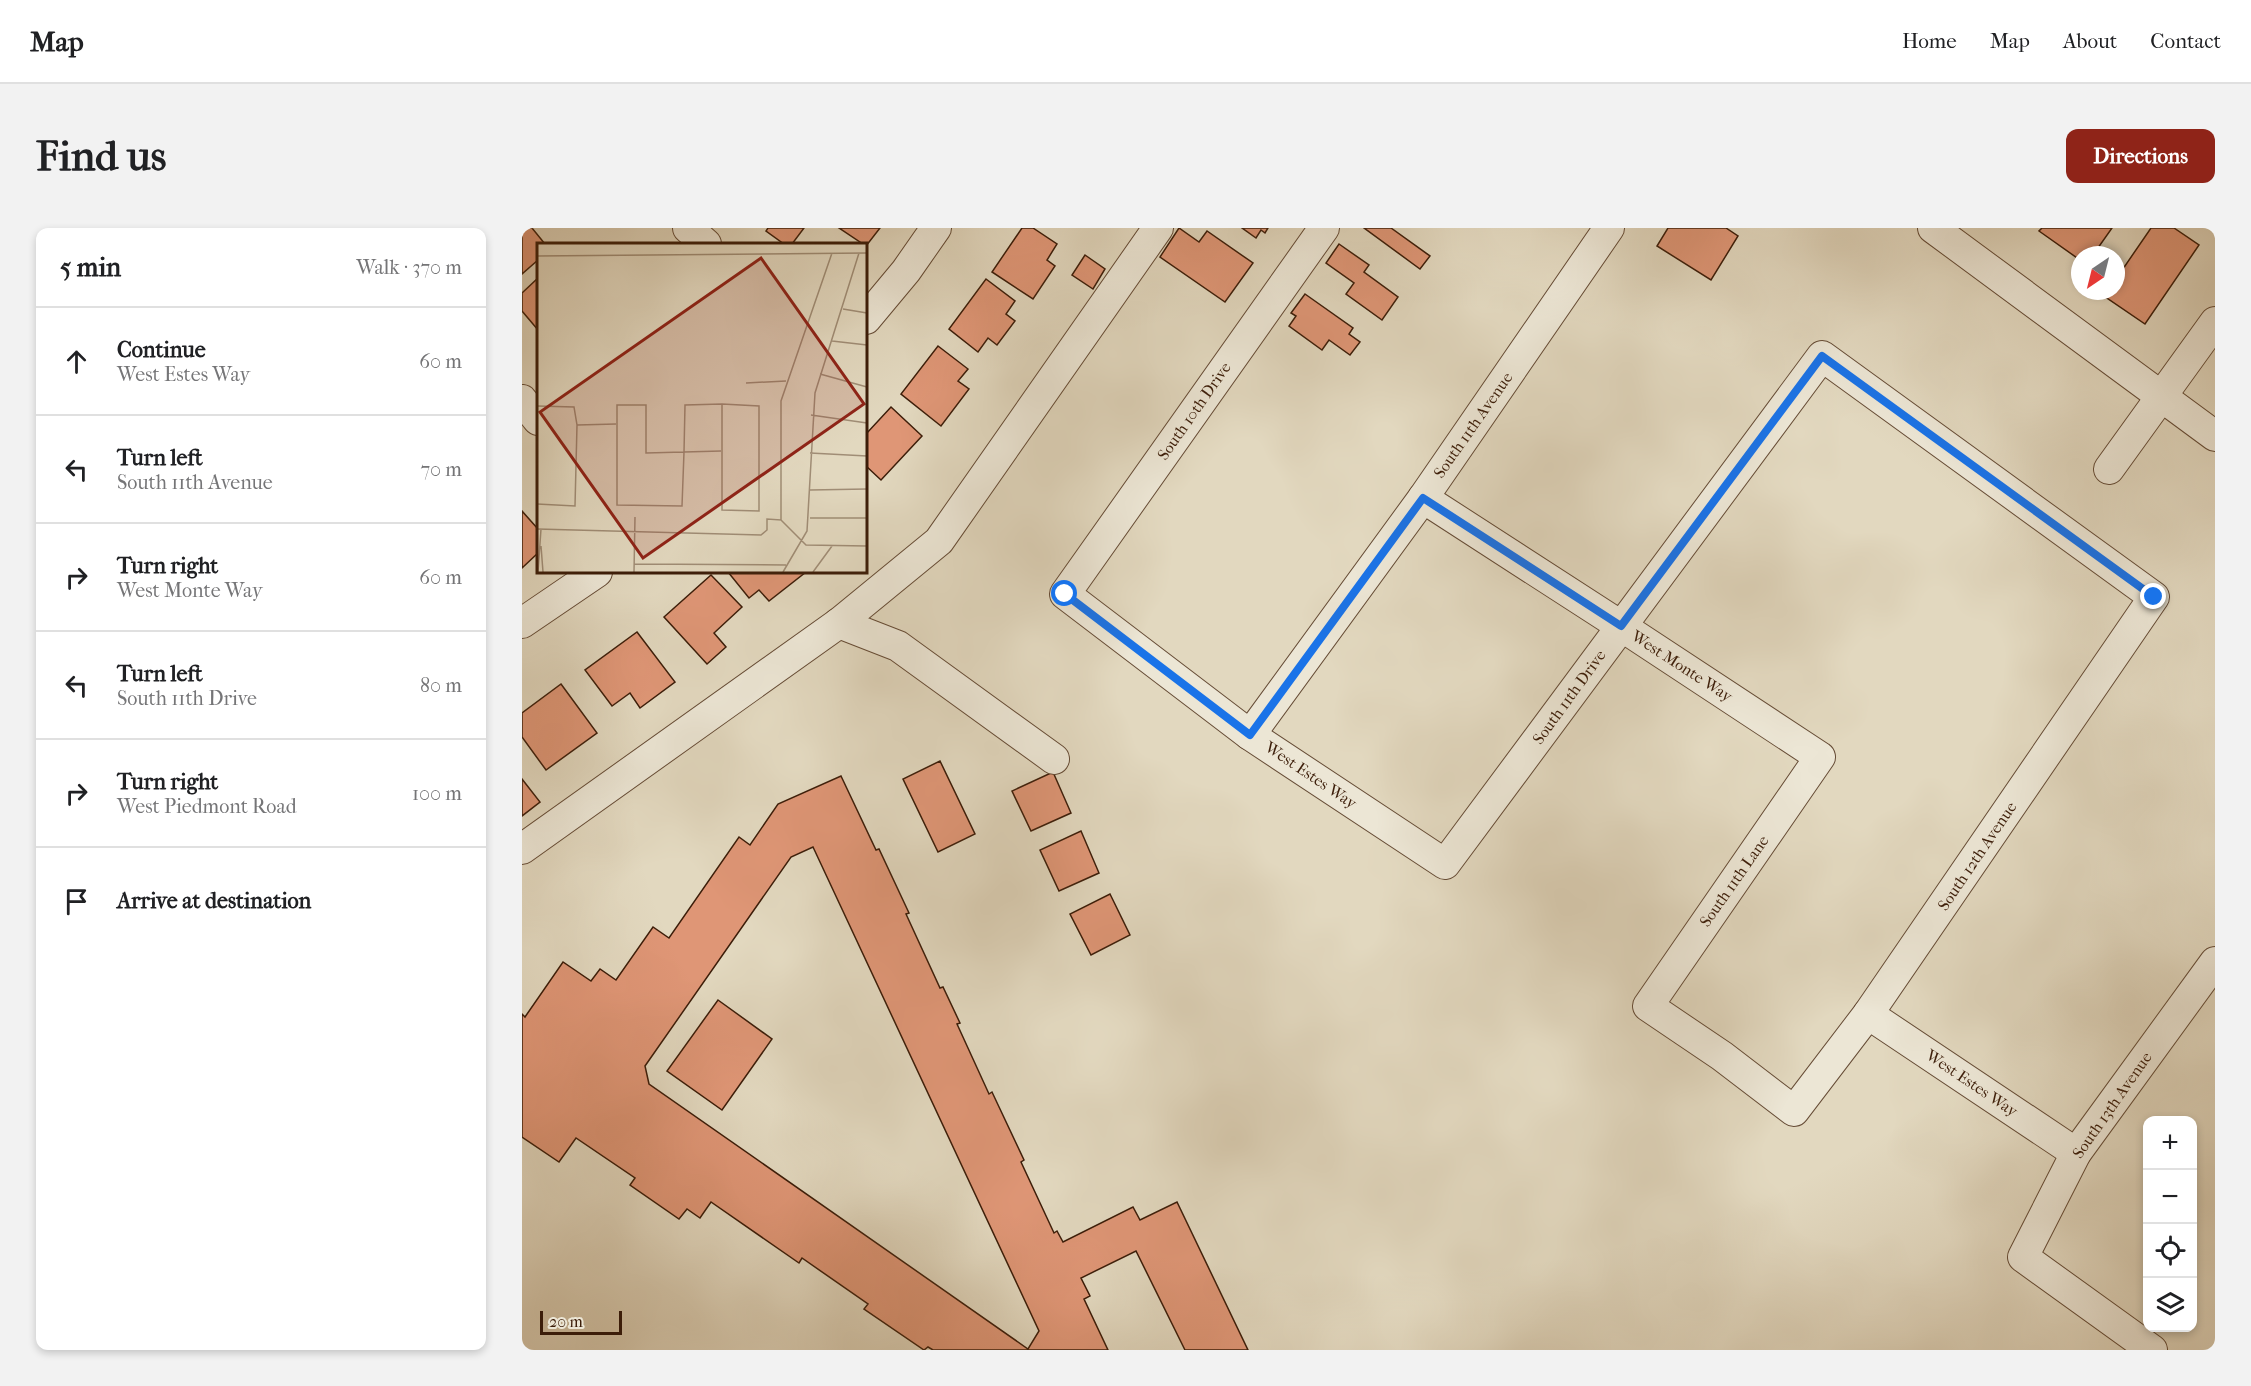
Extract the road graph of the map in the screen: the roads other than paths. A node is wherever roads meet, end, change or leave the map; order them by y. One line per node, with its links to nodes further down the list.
1 (688, 228): 7 (street)
2 (936, 228): 8 (street)
3 (1158, 228): 20 (street)
4 (1324, 228): 17 (street, South 10th Drive)
5 (1609, 228): 15 (street, South 11th Avenue)
6 (1933, 228): 10 (street)
7 (705, 243)
8 (867, 318)
9 (2215, 322): 10 (street)
10 (2162, 397): 13 (street); 14 (street)
11 (522, 400): 12 (street)
12 (537, 419)
13 (2215, 436)
14 (2109, 469)
15 (1423, 498): 21 (street, West Monte Way); 22 (street, South 11th Avenue)
16 (596, 573): 19 (street)
17 (1065, 594): 22 (street, West Estes Way)
18 (2154, 597): 21 (street, South 11th Drive); 28 (street, South 12th Avenue)
19 (522, 623)
20 (839, 623): 24 (street); 25 (street)
21 (1621, 626): 23 (street, West Monte Way); 26 (street, South 11th Drive)
22 (1250, 735): 26 (street, West Estes Way)
23 (1820, 757): 29 (street, South 11th Lane)
24 (1054, 759)
25 (522, 849)
26 (1445, 864)
27 (2215, 962): 30 (street, South 13th Avenue)
28 (1868, 1014): 29 (street, South 12th Avenue); 30 (street, West Estes Way)
29 (1794, 1111)
30 (2076, 1153): 31 (street, South 13th Avenue)
31 (2152, 1350)

